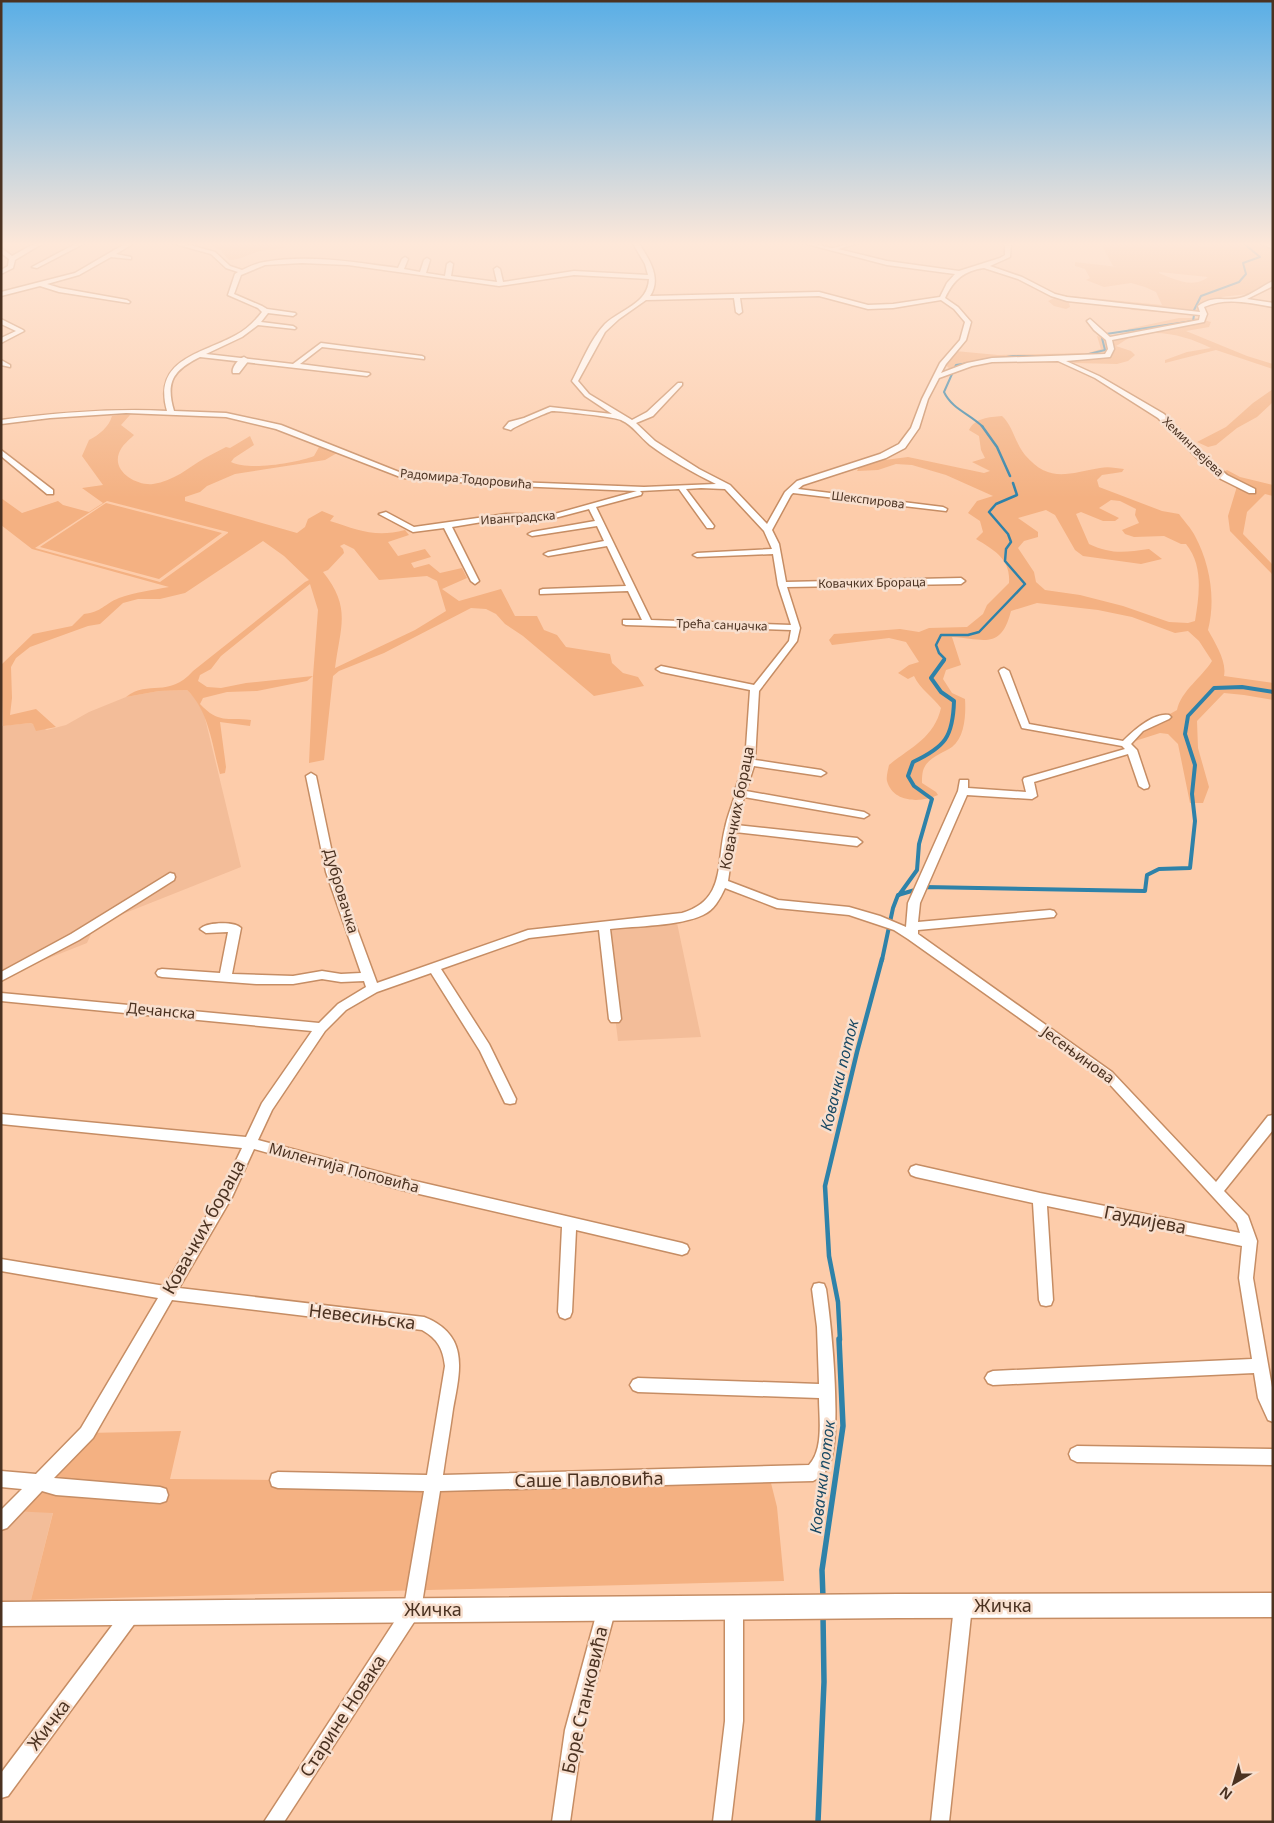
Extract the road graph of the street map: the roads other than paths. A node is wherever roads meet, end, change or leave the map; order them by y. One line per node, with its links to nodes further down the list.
1 (13, 327): 10 (street)
2 (252, 327): 11 (street)
3 (287, 327): 8 (street)
4 (606, 327): 21 (street)
5 (966, 327): 18 (street)
6 (1095, 327): 9 (street)
7 (1174, 327): 9 (street)
8 (293, 328)
9 (1109, 339): 13 (street)
10 (1, 342)
11 (200, 355): 14 (street); 20 (street)
12 (422, 358): 15 (street)
13 (1055, 358): 18 (street); 30 (street, Хемингвејева)
14 (244, 360): 15 (street); 16 (main road)
15 (294, 366): 17 (street)
16 (236, 371)
17 (367, 374)
18 (935, 376): 29 (street)
19 (680, 384): 23 (street)
20 (171, 413): 22 (street, Радомира Тодоровића); 28 (street, Радомира Тодоровића)
21 (624, 418): 23 (street); 24 (street)
22 (1, 422)
23 (631, 422): 27 (street)
24 (508, 428)
25 (1, 452): 31 (street)
26 (681, 487): 27 (street, Радомира Тодоровића); 28 (street, Радомира Тодоровића); 37 (street)
27 (727, 487): 38 (street)
28 (644, 489): 32 (street, Иванградска)
29 (792, 491): 33 (street, Шекспирова); 38 (street)
30 (1252, 491)
31 (50, 492)
32 (591, 506): 35 (street); 36 (street, Иванградска)
33 (943, 509)
34 (383, 514): 36 (street, Иванградска)
35 (599, 522): 39 (street); 40 (street)
36 (447, 525): 44 (street)
37 (710, 526)
38 (768, 530): 41 (street)
39 (532, 534)
40 (609, 543): 42 (street); 47 (street)
41 (776, 551): 43 (street); 46 (street)
42 (548, 554)
43 (697, 555)
44 (475, 581)
45 (961, 581): 46 (street, Ковачких Брораца)
46 (782, 585): 51 (street)
47 (631, 588): 48 (street); 50 (street)
48 (543, 592)
49 (626, 622): 50 (street, Трећа санџачка)
50 (648, 623): 51 (street, Трећа санџачка)
51 (796, 628): 54 (street)
52 (661, 670): 54 (street)
53 (1004, 671): 56 (street)
54 (755, 688): 57 (street, Ковачких бораца)
55 (1166, 717): 56 (street)
56 (1128, 747): 60 (street); 70 (street)
57 (750, 762): 58 (street); 61 (street, Ковачких бораца)
58 (821, 773)
59 (311, 776): 73 (street, Дубровачка)
60 (1144, 786)
61 (740, 793): 62 (street); 63 (street, Ковачких бораца)
62 (864, 815)
63 (730, 828): 64 (street); 66 (street, Ковачких бораца)
64 (857, 842)
65 (170, 877): 74 (street)
66 (722, 884): 68 (street, Ковачких бораца); 70 (street, Јесењинова)
67 (1050, 914): 70 (street)
68 (604, 925): 71 (street, Ковачких бораца); 78 (street)
69 (206, 929): 75 (street)
70 (912, 931): 85 (street, Јесењинова)
71 (433, 967): 76 (street, Ковачких бораца); 80 (street)
72 (162, 973): 75 (street)
73 (369, 976): 75 (street); 76 (street, Дубровачка)
74 (1, 977)
75 (225, 978)
76 (373, 989): 79 (street, Ковачких бораца)
77 (1, 997): 79 (street, Дечанска)
78 (615, 1018)
79 (321, 1028): 83 (street, Ковачких бораца)
80 (510, 1099)
81 (1, 1119): 83 (street, Милентија Поповића)
82 (1273, 1120): 85 (street)
83 (250, 1143): 87 (street, Милентија Поповића); 92 (street, Ковачких бораца)
84 (916, 1171): 86 (street, Гаудијева)
85 (1217, 1190): 88 (street, Јесењинова)
86 (1040, 1199): 88 (street, Гаудијева); 93 (street)
87 (569, 1223): 89 (street, Милентија Поповића); 94 (street)
88 (1250, 1241): 95 (street, Јесењинова)
89 (682, 1249)
90 (1, 1265): 92 (street, Невесињска)
91 (819, 1290): 98 (street, Саше Павловића)
92 (167, 1293): 104 (street, Ковачких бораца); 105 (street, Невесињска)
93 (1046, 1300)
94 (565, 1312)
95 (1261, 1366): 96 (street); 99 (street, Јесењинова)
96 (993, 1378)
97 (638, 1386): 98 (street)
98 (827, 1390): 105 (street, Саше Павловића)
99 (1273, 1415)
100 (1077, 1454): 101 (street)
101 (1273, 1457)
102 (1, 1479): 104 (street)
103 (278, 1480): 105 (street, Саше Павловића)
104 (39, 1482): 106 (street); 107 (street, Ковачких бораца)
105 (434, 1483): 112 (street, Невесињска)
106 (160, 1496)
107 (1, 1522)
108 (1273, 1605): 109 (main road, Жичка)
109 (963, 1606): 111 (main road, Жичка); 119 (street)
110 (607, 1608): 111 (main road, Жичка); 112 (main road, Жичка); 117 (street, Боре Станковића)
111 (734, 1608): 118 (street)
112 (412, 1610): 113 (main road, Жичка); 116 (street, Старине Новака)
113 (132, 1613): 114 (main road, Жичка); 115 (street, Жичка)
114 (1, 1614)
115 (1, 1789)
116 (273, 1822)
117 (561, 1822)
118 (722, 1822)
119 (940, 1822)

